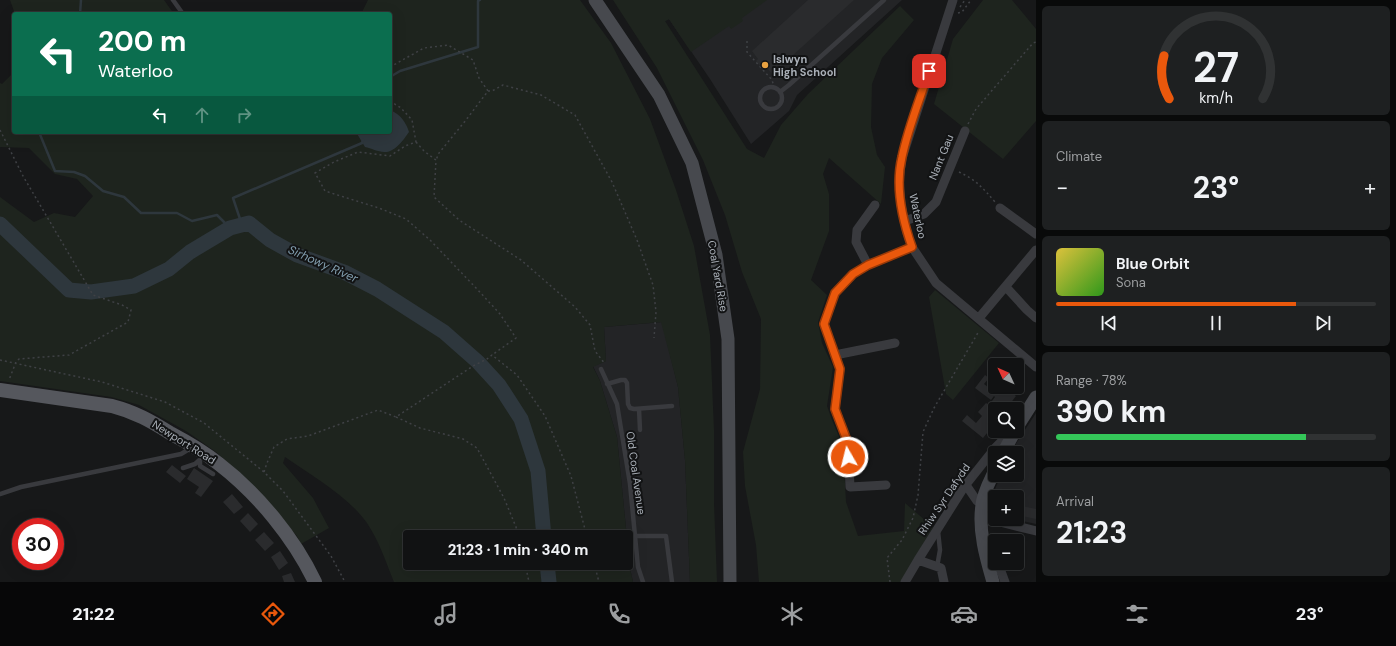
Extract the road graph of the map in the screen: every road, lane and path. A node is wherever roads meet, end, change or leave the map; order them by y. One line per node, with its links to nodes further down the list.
1 (173, 0): 6 (lane)
2 (595, 0): 71 (main road, Coal Yard Rise)
3 (884, 0): 13 (lane)
4 (953, 0): 22 (street, Waterloo)
5 (971, 0): 7 (path)
6 (182, 12)
7 (955, 14)
8 (747, 41): 11 (path)
9 (1036, 42): 16 (path)
10 (392, 66): 12 (path)
11 (774, 87): 13 (lane); 13 (lane)
12 (488, 91): 18 (path); 30 (path)
13 (780, 92)
14 (392, 102): 17 (path)
15 (0, 130): 37 (path)
16 (964, 131): 19 (street, Nant Gau)
17 (416, 142): 18 (path); 32 (path)
18 (436, 160): 35 (path)
19 (950, 168): 21 (path); 22 (street, Nant Gau)
20 (875, 205): 26 (street)
21 (1000, 208): 23 (street)
22 (905, 221): 24 (street, Waterloo)
23 (1036, 234)
24 (912, 247): 26 (street); 29 (street, Waterloo)
25 (1036, 250): 27 (street)
26 (868, 265): 33 (street)
27 (1006, 287): 28 (street); 29 (street)
28 (1036, 318)
29 (982, 321): 34 (street, Waterloo); 72 (path)
30 (654, 338)
31 (895, 343): 33 (street)
32 (492, 355): 42 (path); 56 (path)
33 (835, 355): 51 (street)
34 (1036, 367)
35 (601, 369): 36 (lane, Old Coal Avenue)
36 (608, 384): 40 (lane); 58 (lane, Old Coal Avenue)
37 (2, 391): 45 (main road, Newport Road)
38 (1036, 397): 41 (main road)
39 (672, 406): 40 (lane)
40 (638, 409): 43 (lane)
41 (1024, 416)
42 (396, 417): 47 (path); 55 (path)
43 (640, 430)
44 (1006, 438): 50 (street, Rhiw Syr Dafydd)
45 (200, 454): 46 (lane); 48 (lane); 52 (lane); 66 (main road, Newport Road)
46 (183, 468)
47 (264, 472)
48 (213, 474)
49 (991, 482): 53 (main road)
50 (966, 484): 53 (street); 54 (street, Rhiw Syr Dafydd)
51 (886, 485)
52 (0, 494)
53 (981, 509): 57 (street); 59 (main road)
54 (938, 528): 61 (street, Rhiw Syr Dafydd); 62 (lane)
55 (517, 530)
56 (585, 530)
57 (1036, 531)
58 (635, 536): 69 (lane, Old Coal Avenue); 70 (lane)
59 (984, 545): 60 (street); 75 (main road)
60 (988, 548)
61 (918, 560): 62 (street); 73 (street, Rhiw Syr Dafydd)
62 (937, 567): 74 (street)
63 (526, 570): 67 (path)
64 (596, 570): 68 (path)
65 (1001, 570): 76 (street)
66 (315, 582)
67 (529, 582)
68 (599, 582)
69 (643, 582)
70 (672, 582)
71 (730, 582)
72 (890, 582)
73 (905, 582)
74 (944, 582)
75 (993, 582)
76 (1006, 582)

